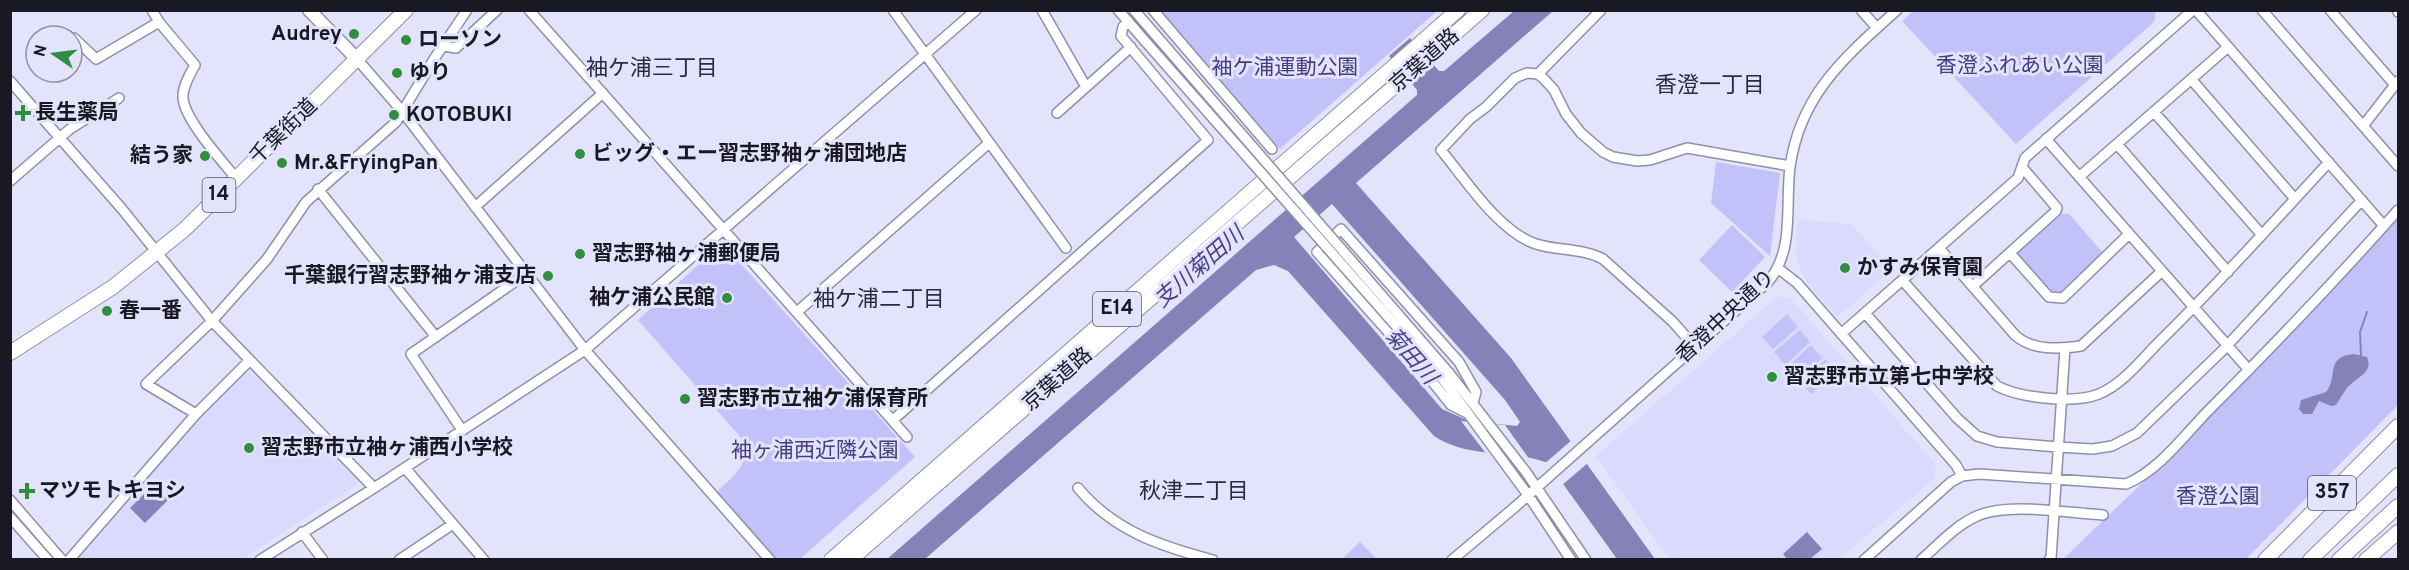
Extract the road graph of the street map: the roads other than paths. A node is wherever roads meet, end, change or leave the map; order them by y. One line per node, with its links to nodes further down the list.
1 (152, 10): 22 (street)
2 (309, 10): 29 (main road)
3 (406, 10): 29 (highway, 千葉街道 / 14)
4 (467, 10): 24 (street)
5 (496, 10): 24 (street)
6 (529, 10): 35 (street)
7 (893, 10): 28 (street)
8 (976, 10): 28 (street)
9 (1042, 10): 34 (street)
10 (1119, 10): 21 (street)
11 (1134, 10): 85 (street, bridge)
12 (1153, 10): 45 (street)
13 (1458, 10): 111 (highway, 京葉道路 / E14)
14 (1482, 10): 111 (highway, 京葉道路 / E14)
15 (1601, 10): 30 (street)
16 (1861, 10): 23 (street)
17 (1898, 10): 23 (street, 香澄中央通り)
18 (2194, 10): 26 (street); 42 (street)
19 (2262, 10): 40 (street)
20 (2330, 10): 32 (street)
21 (1128, 21): 25 (street); 85 (street, bridge)
22 (159, 22): 27 (street); 51 (street)
23 (1877, 28): 48 (street, 香澄中央通り)
24 (443, 46): 37 (street)
25 (1131, 47): 34 (street); 90 (street)
26 (2228, 47): 31 (street); 46 (street)
27 (84, 48)
28 (925, 55): 43 (street); 59 (street)
29 (357, 58): 37 (street); 51 (highway, 千葉街道 / 14)
30 (1538, 74): 48 (street); 79 (street)
31 (2191, 79): 38 (street); 54 (street)
32 (2397, 83): 40 (street)
33 (12, 87): 41 (street)
34 (1086, 87): 39 (street)
35 (603, 93): 56 (street); 59 (street)
36 (119, 98): 41 (street)
37 (402, 111): 53 (street); 56 (street)
38 (2154, 112): 44 (street); 61 (street)
39 (1058, 113)
40 (2363, 126): 47 (street)
41 (59, 138): 52 (street); 64 (street)
42 (2046, 139): 49 (street); 50 (street)
43 (989, 143): 62 (street); 73 (street)
44 (2117, 144): 50 (street); 68 (street)
45 (1272, 149)
46 (2329, 162): 54 (street); 55 (street)
47 (2398, 164)
48 (1790, 166): 66 (street, 香澄中央通り)
49 (2022, 167): 63 (street); 65 (street)
50 (2079, 177): 60 (street)
51 (236, 178): 64 (highway, 千葉街道 / 14)
52 (10, 181)
53 (318, 189): 75 (street); 77 (street)
54 (2295, 199): 61 (street)
55 (2362, 201): 58 (street); 78 (street)
56 (475, 207): 69 (street)
57 (2398, 210): 58 (street)
58 (2384, 226): 84 (street)
59 (723, 230): 73 (street); 81 (street)
60 (2129, 234): 65 (street); 67 (street)
61 (2262, 236): 68 (street)
62 (1066, 248)
63 (1939, 248): 70 (street); 71 (street)
64 (158, 252): 75 (street); 82 (highway, 千葉街道 / 14)
65 (2010, 253): 71 (street)
66 (1779, 269): 76 (street); 79 (street, 香澄中央通り)
67 (2161, 272): 72 (street); 80 (street)
68 (2228, 272): 72 (street)
69 (526, 274): 77 (street); 81 (street)
70 (1902, 280): 74 (street); 86 (street)
71 (1973, 285): 80 (street)
72 (2193, 308): 78 (street); 86 (street)
73 (797, 312): 90 (street)
74 (1865, 313): 76 (street); 94 (street)
75 (212, 321): 83 (street); 89 (street)
76 (1841, 334): 97 (street)
77 (436, 337): 92 (street)
78 (2227, 346): 84 (street); 94 (street)
79 (1695, 347): 99 (street, 香澄中央通り)
80 (2065, 348): 86 (street)
81 (585, 350): 92 (street); 120 (street)
82 (10, 353)
83 (249, 361): 89 (street); 100 (street)
84 (2249, 370): 98 (street)
85 (1446, 376): 87 (street); 88 (street)
86 (2061, 398): 94 (street)
87 (1473, 403): 88 (street); 99 (street)
88 (1467, 413): 102 (street)
89 (195, 414): 115 (street)
90 (893, 420): 93 (street)
91 (2398, 426): 127 (highway, 357)
92 (462, 430): 95 (street)
93 (908, 437)
94 (2058, 447): 98 (street)
95 (405, 468): 100 (street); 108 (street)
96 (2398, 475): 128 (highway)
97 (1962, 476): 98 (street); 112 (street)
98 (2056, 479): 105 (street)
99 (1536, 487): 102 (street, 香澄中央通り); 124 (street)
100 (374, 488): 109 (street)
101 (1078, 488): 121 (street)
102 (1528, 495): 122 (street, 香澄中央通り); 123 (street)
103 (10, 500): 114 (street)
104 (2398, 506): 129 (highway)
105 (2054, 512): 106 (street); 125 (street); 126 (street)
106 (2103, 515)
107 (10, 517): 113 (street)
108 (453, 524): 118 (street); 119 (street)
109 (302, 532): 116 (street); 117 (street)
110 (2397, 534): 130 (highway)
111 (841, 557)
112 (1864, 559)
113 (48, 560)
114 (62, 560)
115 (69, 560)
116 (260, 560)
117 (323, 560)
118 (399, 560)
119 (484, 560)
120 (770, 560)
121 (1213, 560)
122 (1452, 560)
123 (1571, 560)
124 (1586, 560)
125 (1921, 560)
126 (2049, 560)
127 (2265, 560)
128 (2310, 560)
129 (2339, 560)
130 (2366, 560)

